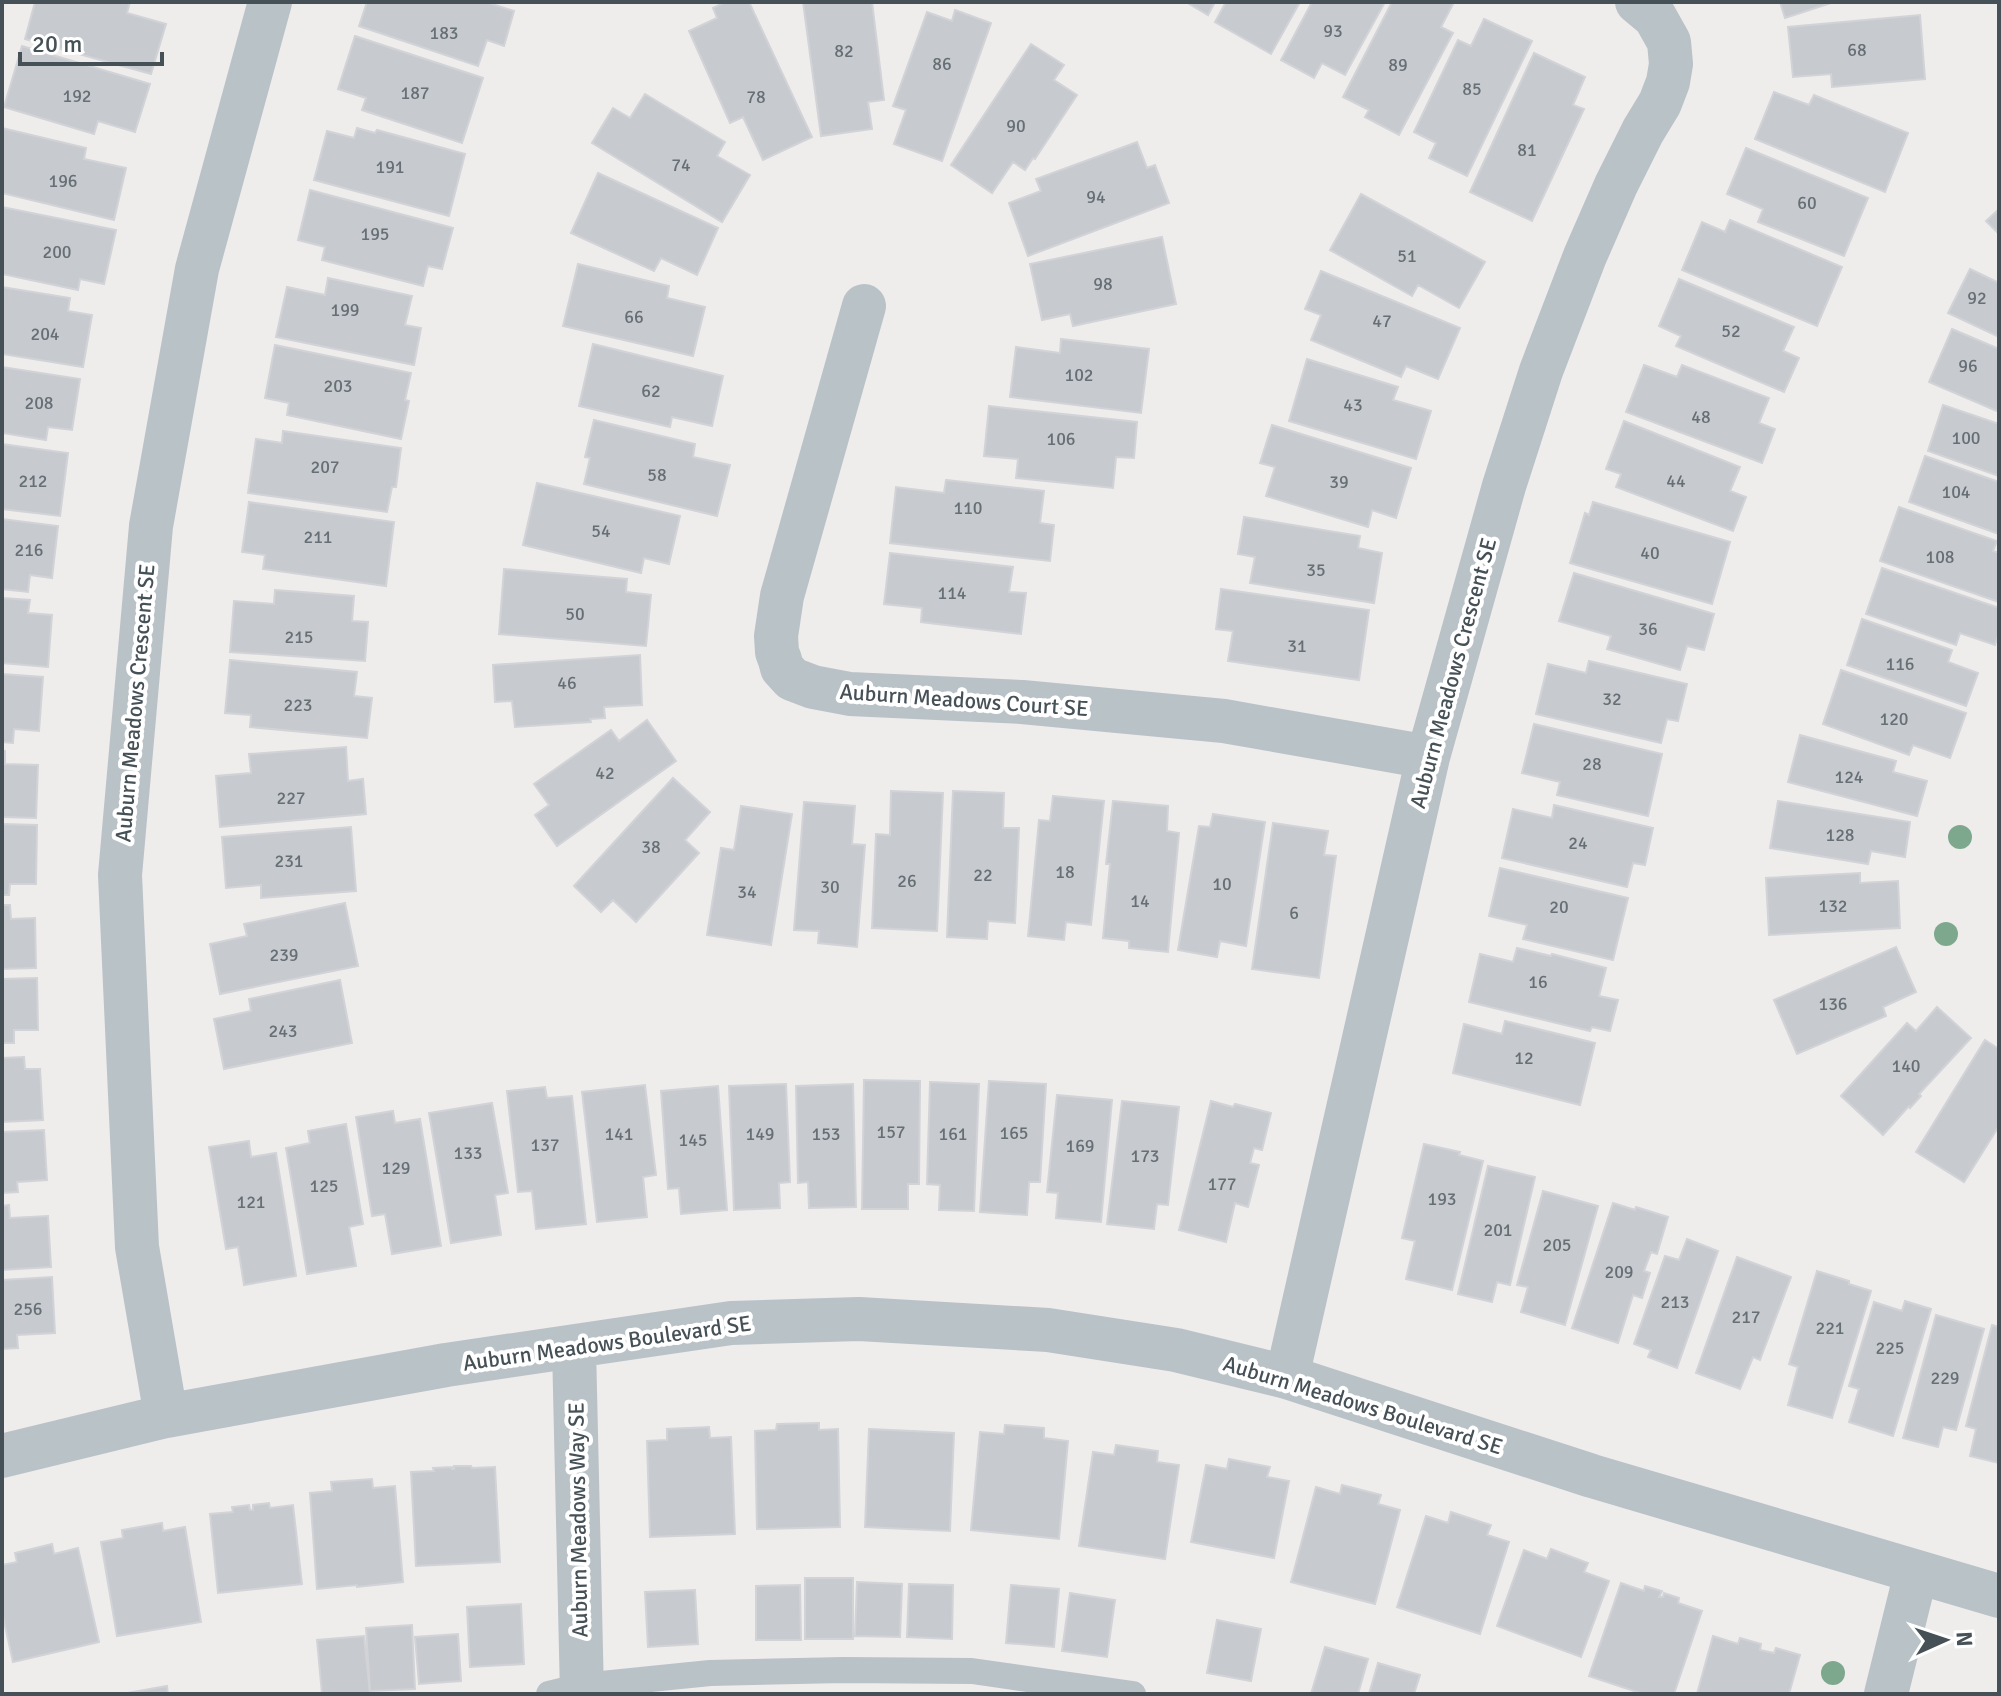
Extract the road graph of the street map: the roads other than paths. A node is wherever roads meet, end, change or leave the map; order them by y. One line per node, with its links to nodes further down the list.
1 (270, 2): 7 (street, Auburn Meadows Crescent SE)
2 (1637, 2): 4 (street, Auburn Meadows Crescent SE)
3 (864, 306): 4 (street, Auburn Meadows Court SE)
4 (1428, 757): 6 (street, Auburn Meadows Crescent SE)
5 (574, 1347): 6 (street, Auburn Meadows Boulevard SE); 7 (street, Auburn Meadows Boulevard SE); 11 (street, Auburn Meadows Way SE)
6 (1287, 1377): 9 (street, Auburn Meadows Boulevard SE)
7 (166, 1416): 8 (street, Auburn Meadows Boulevard SE)
8 (2, 1456)
9 (1916, 1573): 10 (street, Auburn Meadows Boulevard SE); 13 (street)
10 (1999, 1596)
11 (571, 1691): 12 (lane)
12 (1133, 1694)
13 (1886, 1694)

